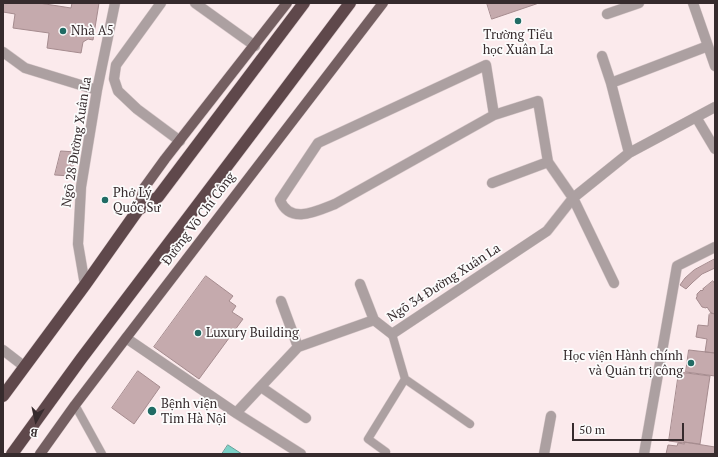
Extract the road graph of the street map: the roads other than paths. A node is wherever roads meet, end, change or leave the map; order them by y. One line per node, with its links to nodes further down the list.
1 (115, 3): 17 (street, Ngõ 28 Đường Xuân La)
2 (161, 3): 21 (street)
3 (195, 3): 11 (street)
4 (287, 3): 11 (main road)
5 (304, 3): 27 (highway)
6 (350, 3): 48 (highway, Đường Võ Chí Công)
7 (383, 3): 35 (main road, Đường Võ Chí Công)
8 (639, 3): 10 (street)
9 (694, 3): 12 (street)
10 (607, 14)
11 (255, 46): 21 (main road)
12 (708, 46): 15 (street); 16 (street)
13 (3, 52): 17 (street)
14 (602, 56): 16 (street)
15 (715, 66)
16 (611, 83): 23 (street)
17 (97, 90): 31 (street, Ngõ 28 Đường Xuân La)
18 (715, 106): 20 (street, Ngõ 34 Đường Xuân La)
19 (494, 115): 19 (street); 24 (street)
20 (696, 117): 22 (street); 23 (street, Ngõ 34 Đường Xuân La)
21 (180, 141): 27 (main road)
22 (715, 149)
23 (630, 153): 26 (street, Ngõ 34 Đường Xuân La)
24 (548, 162): 25 (street); 26 (street)
25 (492, 183)
26 (572, 198): 29 (street); 34 (street, Ngõ 34 Đường Xuân La)
27 (138, 210): 31 (highway)
28 (715, 247): 53 (street)
29 (614, 283)
30 (360, 284): 33 (street)
31 (85, 285): 38 (highway)
32 (281, 301): 36 (street)
33 (374, 320): 34 (street, Ngõ 34 Đường Xuân La); 36 (street, Ngõ 34 Đường Xuân La)
34 (392, 334): 39 (lane)
35 (126, 338): 42 (main road, Đường Võ Chí Công); 43 (street)
36 (298, 347): 40 (street, Ngõ 34 Đường Xuân La)
37 (3, 350): 38 (street)
38 (25, 367): 41 (highway)
39 (405, 379): 46 (lane); 47 (lane)
40 (261, 387): 43 (street, Ngõ 34 Đường Xuân La); 45 (street)
41 (3, 396)
42 (75, 405): 49 (main road, Đường Võ Chí Công); 50 (lane)
43 (236, 414): 51 (street)
44 (551, 416): 52 (street)
45 (306, 418)
46 (470, 424)
47 (386, 452)
48 (12, 454)
49 (40, 454)
50 (102, 454)
51 (301, 454)
52 (544, 454)
53 (644, 454)

